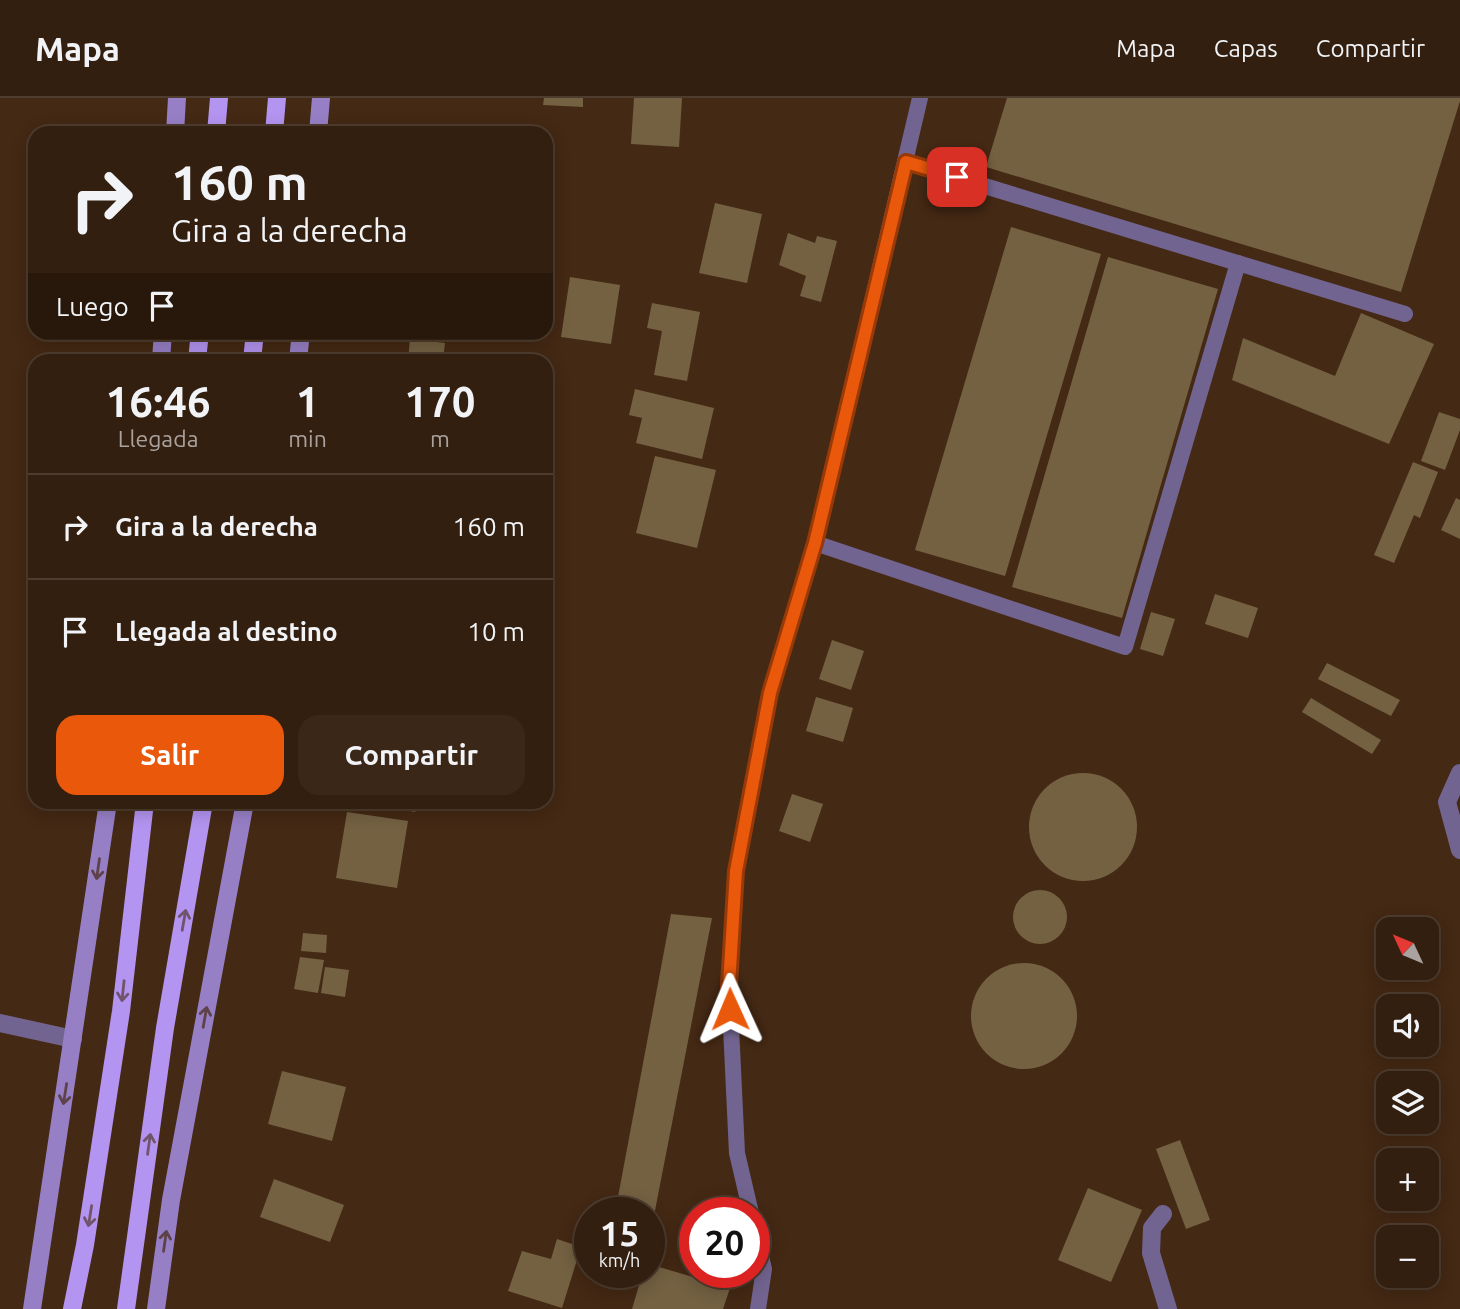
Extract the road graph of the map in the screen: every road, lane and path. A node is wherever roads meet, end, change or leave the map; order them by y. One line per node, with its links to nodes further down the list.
1 (177, 98): 6 (street)
2 (219, 98): 7 (main road)
3 (277, 98): 8 (main road)
4 (321, 98): 9 (street)
5 (920, 98): 10 (lane)
6 (175, 126)
7 (217, 126)
8 (275, 126)
9 (319, 126)
10 (906, 162): 11 (lane); 13 (lane)
11 (1238, 263): 12 (lane); 13 (lane)
12 (1405, 314)
13 (815, 543): 22 (lane)
14 (1460, 773): 19 (street)
15 (107, 809): 21 (street, one-way to 21)
16 (144, 809): 26 (main road, one-way to 26)
17 (203, 809): 27 (main road, one-way to 17)
18 (244, 809): 28 (street, one-way to 18)
19 (1460, 850)
20 (0, 1023): 21 (street)
21 (73, 1039): 25 (street, one-way to 25)
22 (747, 1197)
23 (1163, 1213): 30 (street)
24 (761, 1288): 29 (lane)
25 (32, 1309)
26 (72, 1309)
27 (126, 1309)
28 (156, 1309)
29 (758, 1309)
30 (1168, 1309)

